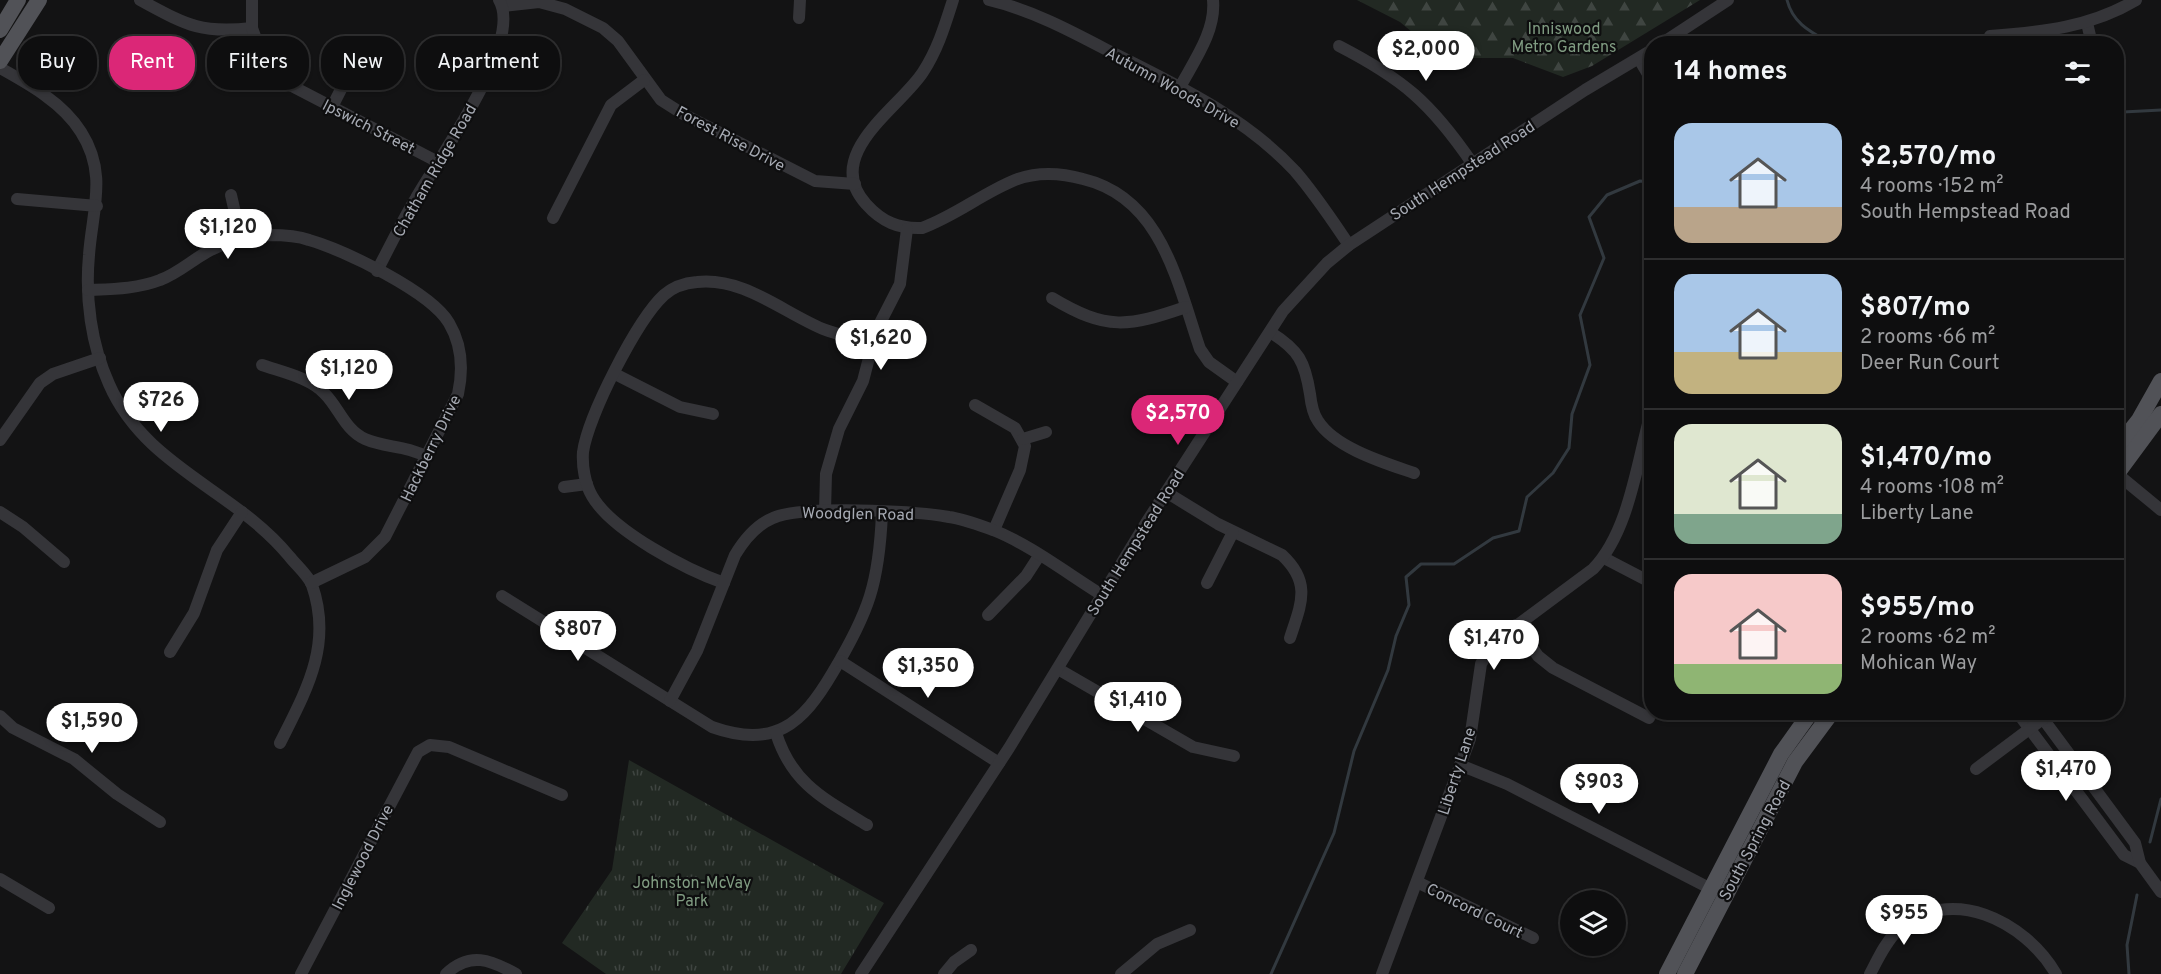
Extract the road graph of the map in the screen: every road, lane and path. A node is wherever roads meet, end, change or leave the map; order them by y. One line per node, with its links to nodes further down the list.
1 (18, 0): 16 (main road)
2 (23, 0): 21 (main road)
3 (39, 0): 24 (main road)
4 (140, 0): 15 (street)
5 (252, 0): 15 (street, Ipswich Street)
6 (800, 0): 13 (street)
7 (953, 0): 33 (street)
8 (989, 0): 28 (street, Autumn Woods Drive)
9 (1213, 0): 28 (street)
10 (1728, 0): 17 (street)
11 (2136, 0): 14 (street)
12 (501, 3): 27 (street, Forest Rise Drive); 31 (street, Chatham Ridge Road)
13 (799, 18)
14 (2087, 23): 18 (street); 19 (street)
15 (252, 28): 30 (street, Ipswich Street)
16 (0, 30)
17 (1673, 36)
18 (1990, 36)
19 (2090, 36)
20 (1339, 46): 32 (street)
21 (0, 50)
22 (1644, 55): 23 (street, South Hempstead Road)
23 (1638, 59): 26 (street); 32 (street, South Hempstead Road)
24 (0, 61)
25 (0, 68): 36 (street)
26 (1644, 68)
27 (644, 80): 33 (street, Forest Rise Drive); 37 (street)
28 (1180, 87): 40 (street, Autumn Woods Drive)
29 (341, 90): 30 (street)
30 (332, 107): 31 (street, Ipswich Street)
31 (440, 163): 41 (street, Chatham Ridge Road)
32 (1472, 163): 40 (street, South Hempstead Road)
33 (855, 184): 38 (street)
34 (231, 195): 39 (street)
35 (17, 199): 36 (street)
36 (97, 207): 42 (street)
37 (553, 218)
38 (907, 229): 44 (street); 46 (street)
39 (241, 239): 41 (street, Hackberry Drive); 42 (street, Hackberry Drive)
40 (1349, 245): 45 (street, South Hempstead Road)
41 (377, 271): 60 (street, Hackberry Drive)
42 (88, 290): 47 (street)
43 (1052, 298): 44 (street)
44 (1186, 307): 51 (street)
45 (1270, 332): 51 (street, South Hempstead Road); 62 (street)
46 (872, 343): 49 (street); 68 (street)
47 (100, 358): 58 (street); 70 (street)
48 (262, 365): 60 (street)
49 (615, 374): 53 (street); 64 (street)
50 (2161, 381): 57 (main road)
51 (1237, 382): 66 (street, South Hempstead Road)
52 (975, 405): 56 (street)
53 (713, 414)
54 (2161, 414): 61 (main road)
55 (1046, 432): 56 (street)
56 (1023, 439): 72 (street)
57 (2124, 439)
58 (0, 440)
59 (1644, 456): 75 (street, Liberty Lane)
60 (427, 457): 78 (street, Hackberry Drive)
61 (2124, 464)
62 (1414, 472)
63 (2124, 480): 67 (street)
64 (587, 483): 65 (street); 79 (street)
65 (564, 487)
66 (1167, 492): 73 (street); 82 (street, South Hempstead Road)
67 (2161, 510)
68 (825, 511): 71 (street, Woodglen Road); 79 (street, Woodglen Road)
69 (0, 512): 76 (street)
70 (242, 512): 78 (street); 86 (street)
71 (882, 513): 72 (street, Woodglen Road); 87 (street)
72 (994, 530): 74 (street, Woodglen Road)
73 (1233, 532): 80 (street); 85 (street)
74 (1039, 556): 82 (street, Woodglen Road); 83 (street)
75 (1604, 558): 77 (street); 84 (street, Liberty Lane)
76 (64, 562)
77 (1644, 579)
78 (311, 583): 99 (street)
79 (724, 583): 89 (street, Woodglen Road)
80 (1207, 583)
81 (502, 596): 89 (street)
82 (1102, 596): 88 (street, South Hempstead Road)
83 (988, 615)
84 (1516, 625): 90 (street); 102 (street, Liberty Lane)
85 (1290, 638)
86 (170, 652)
87 (840, 661): 98 (street); 101 (street)
88 (1058, 669): 100 (street); 101 (street, South Hempstead Road)
89 (670, 701): 98 (street)
90 (1644, 715)
91 (0, 716): 105 (street)
92 (1804, 720): 110 (main road, South Spring Road)
93 (1826, 720): 110 (main road, South Spring Road)
94 (2023, 720): 97 (street)
95 (2039, 720): 97 (street)
96 (2048, 720): 107 (street)
97 (2029, 729): 103 (street); 107 (street)
98 (776, 733): 106 (street)
99 (280, 743)
100 (1234, 756)
101 (999, 763): 119 (street, South Hempstead Road)
102 (1460, 765): 109 (street, Liberty Lane); 110 (street)
103 (1976, 769)
104 (562, 795): 116 (street, Inglewood Drive)
105 (160, 822)
106 (867, 825)
107 (2140, 863): 111 (street)
108 (0, 879): 112 (street)
109 (1417, 882): 114 (street, Concord Court); 122 (street, Liberty Lane)
110 (1718, 892): 123 (main road, South Spring Road); 124 (main road, South Spring Road)
111 (2161, 892)
112 (49, 908)
113 (1191, 930): 121 (street)
114 (1533, 938)
115 (971, 950): 120 (street)
116 (301, 974)
117 (446, 974): 118 (street)
118 (516, 974)
119 (861, 974)
120 (944, 974)
121 (1121, 974)
122 (1382, 974)
123 (1667, 974)
124 (1685, 974)
125 (1870, 974): 126 (street)
126 (2056, 974)

